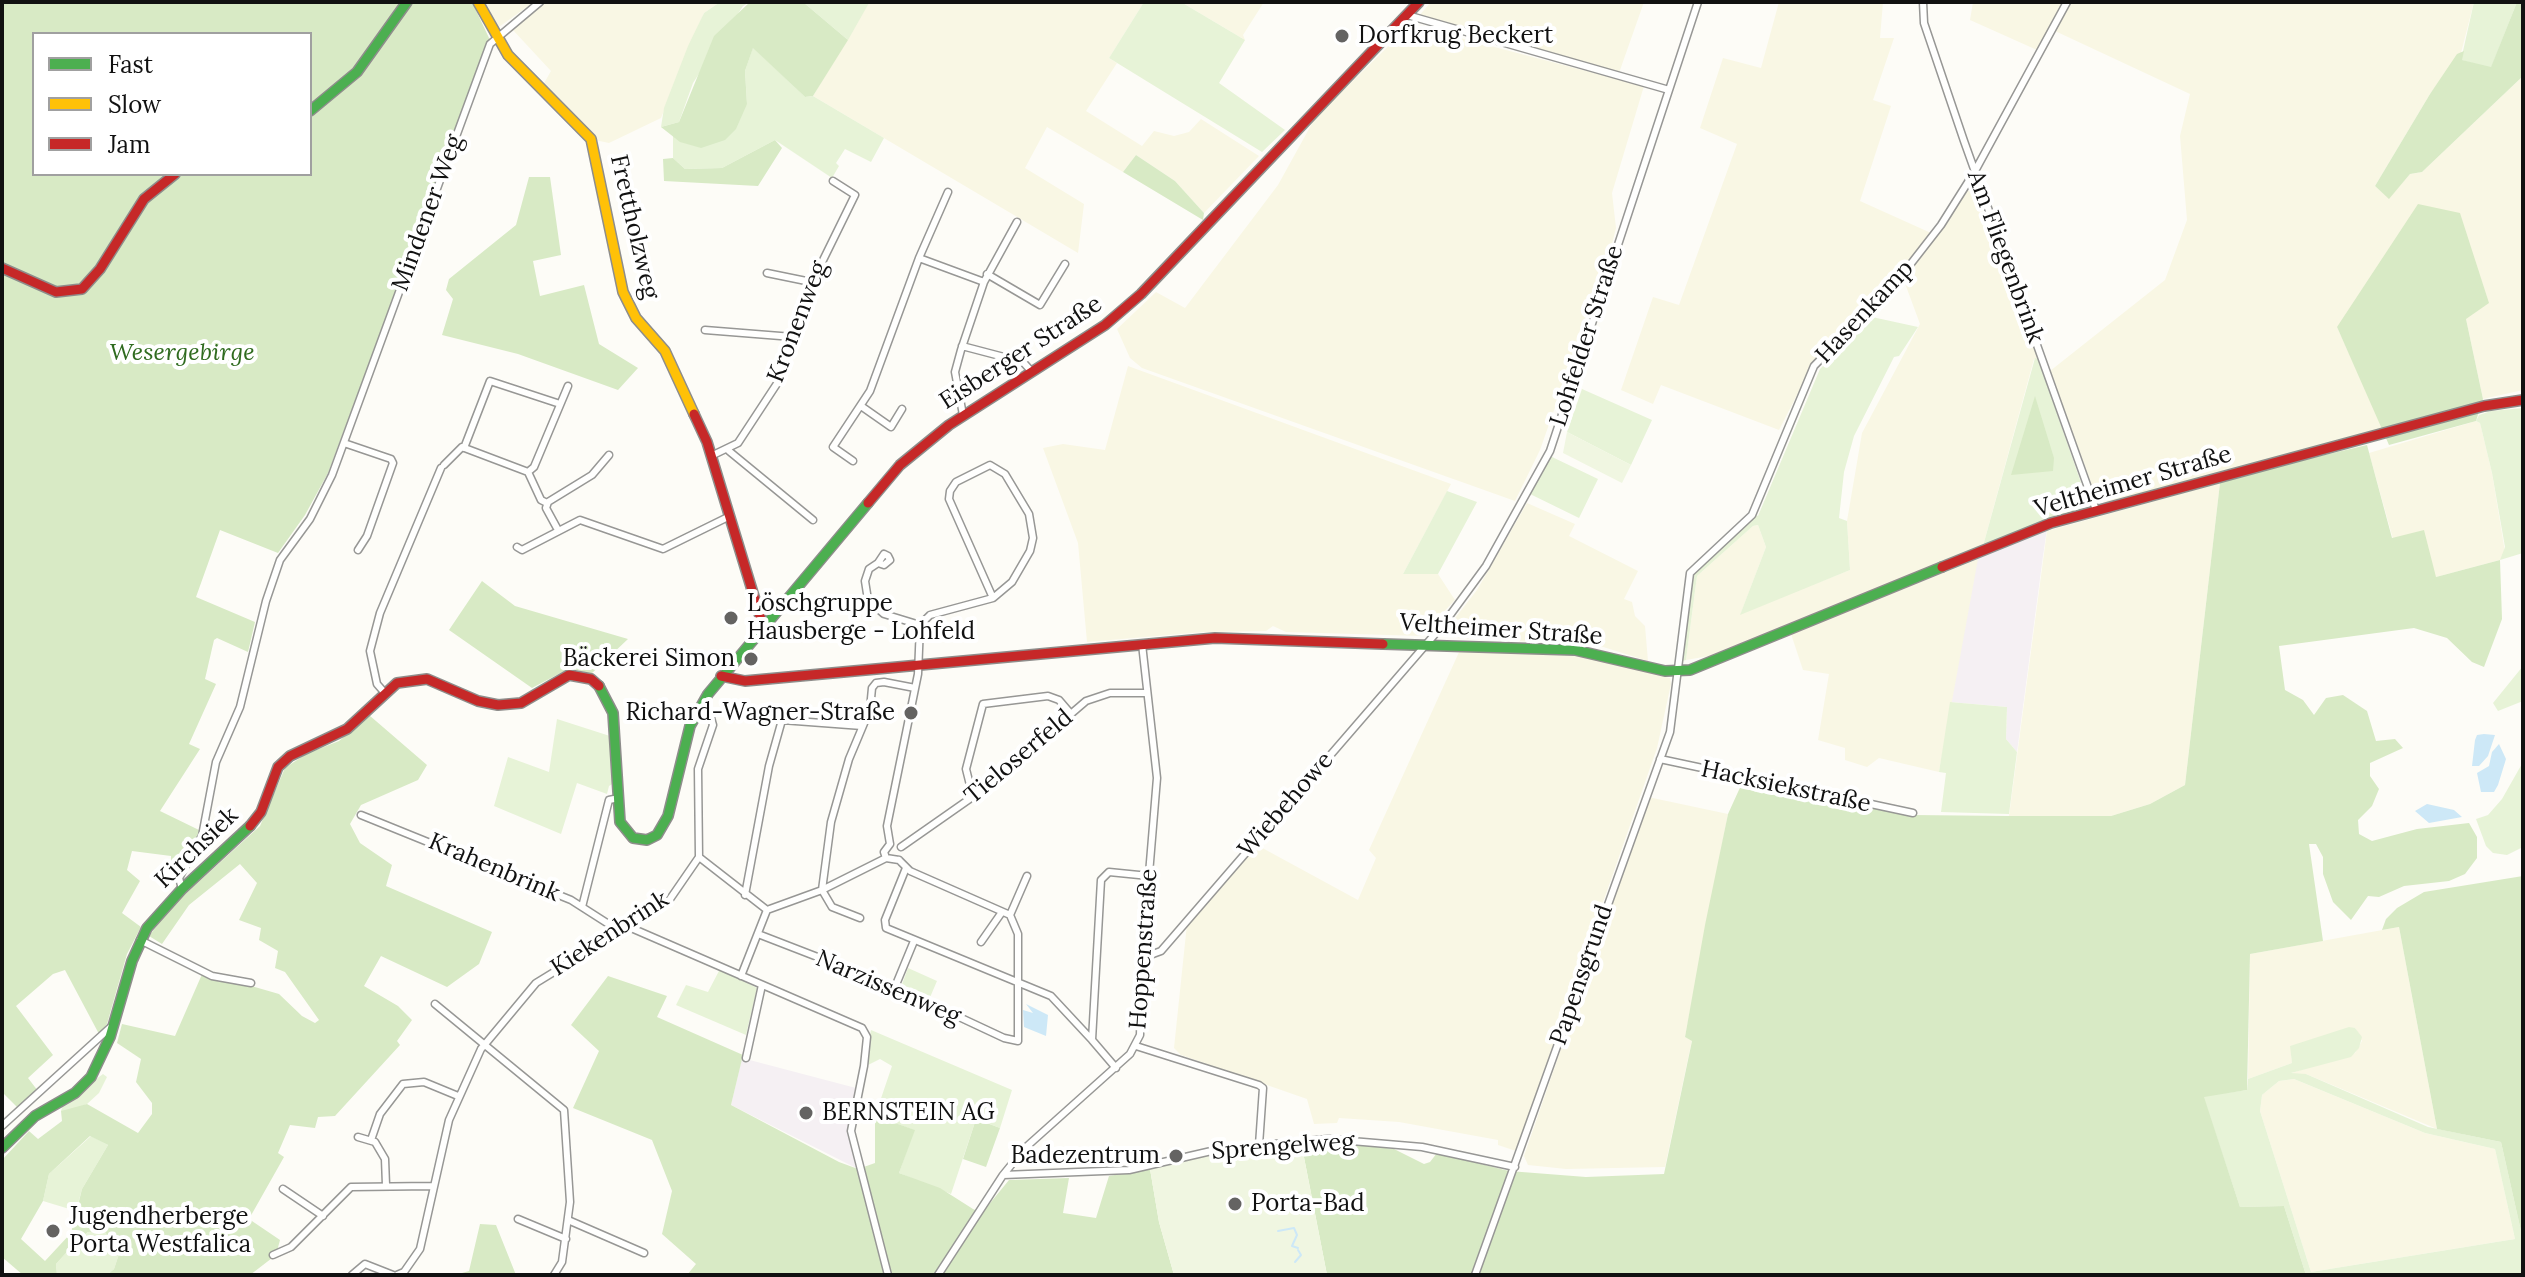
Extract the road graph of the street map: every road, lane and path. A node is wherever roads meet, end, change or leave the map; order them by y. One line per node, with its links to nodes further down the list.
1 (407, 2): 11 (main road)
2 (478, 2): 9 (main road, Frettholzweg)
3 (540, 2): 9 (street, Mindener Weg)
4 (1419, 2): 8 (main road, Eisberger Straße)
5 (1698, 2): 10 (street, Lohfelder Straße)
6 (1923, 2): 12 (street, Am Fliegenbrink)
7 (2067, 2): 12 (street, Hasenkamp)
8 (1407, 15): 10 (street); 26 (main road, Eisberger Straße)
9 (496, 39): 33 (street, Mindener Weg); 37 (main road, Frettholzweg)
10 (1669, 90): 51 (street, Lohfelder Straße)
11 (312, 109)
12 (1975, 171): 41 (street, Am Fliegenbrink); 54 (street, Hasenkamp)
13 (173, 176): 19 (main road)
14 (833, 181): 22 (street, Kronenweg)
15 (948, 192): 17 (street)
16 (1017, 222): 21 (street)
17 (919, 258): 21 (street); 30 (street)
18 (1065, 264): 21 (street)
19 (2, 268)
20 (767, 273): 22 (street)
21 (985, 278): 25 (street)
22 (811, 282): 24 (street, Kronenweg)
23 (705, 330): 24 (street)
24 (793, 337): 35 (street, Kronenweg)
25 (962, 346): 26 (street); 32 (street)
26 (1032, 373): 32 (main road, Eisberger Straße)
27 (568, 386): 29 (street)
28 (2523, 400): 41 (main road, Veltheimer Straße)
29 (560, 404): 34 (street); 39 (street)
30 (861, 406): 31 (street); 38 (street)
31 (902, 409)
32 (963, 415): 50 (main road, Eisberger Straße)
33 (344, 443): 46 (street); 75 (street, Mindener Weg)
34 (464, 448): 39 (street); 57 (street)
35 (729, 451): 37 (street); 43 (street)
36 (609, 455): 40 (street)
37 (711, 456): 42 (main road, Frettholzweg)
38 (853, 461)
39 (528, 472): 40 (street)
40 (547, 503): 44 (street)
41 (2096, 510): 54 (main road, Veltheimer Straße)
42 (728, 517): 44 (street); 50 (main road, Frettholzweg)
43 (813, 520)
44 (558, 530): 45 (street)
45 (517, 547)
46 (358, 550)
47 (878, 563): 49 (street)
48 (993, 598): 48 (street); 49 (street)
49 (920, 625): 53 (street)
50 (763, 626): 55 (main road, Eisberger Straße)
51 (1424, 643): 52 (main road, Veltheimer Straße); 54 (main road, Veltheimer Straße); 89 (street, Wiebehowe)
52 (1142, 644): 53 (main road, Veltheimer Straße); 58 (street, Hoppenstraße)
53 (918, 665): 55 (main road, Veltheimer Straße); 56 (street)
54 (1679, 672): 62 (street, Papensgrund)
55 (721, 676): 59 (main road, Kirchsiek)
56 (915, 688): 61 (street); 67 (street)
57 (384, 692): 64 (main road, Kirchsiek); 75 (main road, Kirchsiek)
58 (1146, 693): 60 (street, Tieloserfeld); 74 (street, Hoppenstraße)
59 (698, 710): 64 (main road, Kirchsiek); 69 (street)
60 (1071, 714): 63 (street, Tieloserfeld); 63 (street)
61 (862, 726): 76 (street); 77 (street)
62 (1660, 759): 65 (street, Hacksiekstraße); 108 (street, Papensgrund)
63 (973, 797): 68 (street, Tieloserfeld)
64 (619, 798): 78 (street)
65 (1913, 813)
66 (361, 815): 78 (street, Krahenbrink)
67 (890, 844): 68 (street); 70 (street)
68 (901, 847): 71 (street)
69 (699, 857): 77 (street); 83 (street, Kiekenbrink)
70 (886, 858): 71 (street); 76 (street)
71 (899, 860): 72 (street)
72 (906, 868): 80 (street); 87 (street)
73 (1027, 876): 81 (street)
74 (1149, 876): 89 (street, Hoppenstraße); 97 (street)
75 (182, 889): 86 (main road, Kirchsiek)
76 (822, 890): 79 (street); 82 (street)
77 (745, 895): 79 (street)
78 (582, 907): 84 (street, Krahenbrink)
79 (767, 910): 85 (street)
80 (1002, 912): 81 (street); 88 (street)
81 (1010, 915): 92 (street)
82 (860, 918)
83 (629, 927): 84 (street, Kiekenbrink); 90 (street)
84 (621, 932): 98 (street, Kiekenbrink)
85 (758, 934): 90 (street); 94 (street, Narzissenweg)
86 (140, 940): 91 (street); 96 (main road, Kirchsiek)
87 (914, 941): 92 (street); 94 (street)
88 (981, 942)
89 (1142, 958): 99 (street, Hoppenstraße)
90 (741, 976): 93 (street)
91 (251, 983)
92 (1020, 983): 94 (street, Narzissenweg); 97 (street)
93 (762, 985): 100 (street); 122 (street)
94 (895, 987)
95 (435, 1004): 98 (street)
96 (113, 1025): 103 (street); 107 (main road, Kirchsiek)
97 (1092, 1040): 101 (street)
98 (486, 1043): 102 (street, Kiekenbrink); 115 (street)
99 (1136, 1046): 101 (street, Hoppenstraße); 106 (street)
100 (746, 1058)
101 (1116, 1068): 109 (street, Hoppenstraße)
102 (458, 1096): 105 (street); 111 (street, Kiekenbrink)
103 (2, 1126)
104 (358, 1137): 105 (street)
105 (371, 1140): 110 (street)
106 (1259, 1145): 108 (street, Sprengelweg); 109 (street, Sprengelweg)
107 (2, 1148)
108 (1515, 1167): 124 (street, Papensgrund)
109 (1003, 1175): 123 (street, Hoppenstraße)
110 (386, 1185): 111 (street); 113 (street)
111 (432, 1186): 120 (street, Kiekenbrink)
112 (283, 1189): 113 (street)
113 (323, 1216): 118 (street)
114 (518, 1219): 116 (street)
115 (568, 1220): 116 (street); 117 (street)
116 (566, 1239): 121 (street)
117 (644, 1253)
118 (273, 1255)
119 (352, 1275): 120 (street, Kiekenbrink)
120 (395, 1275)
121 (554, 1275)
122 (888, 1275)
123 (938, 1275)
124 (1475, 1275)

